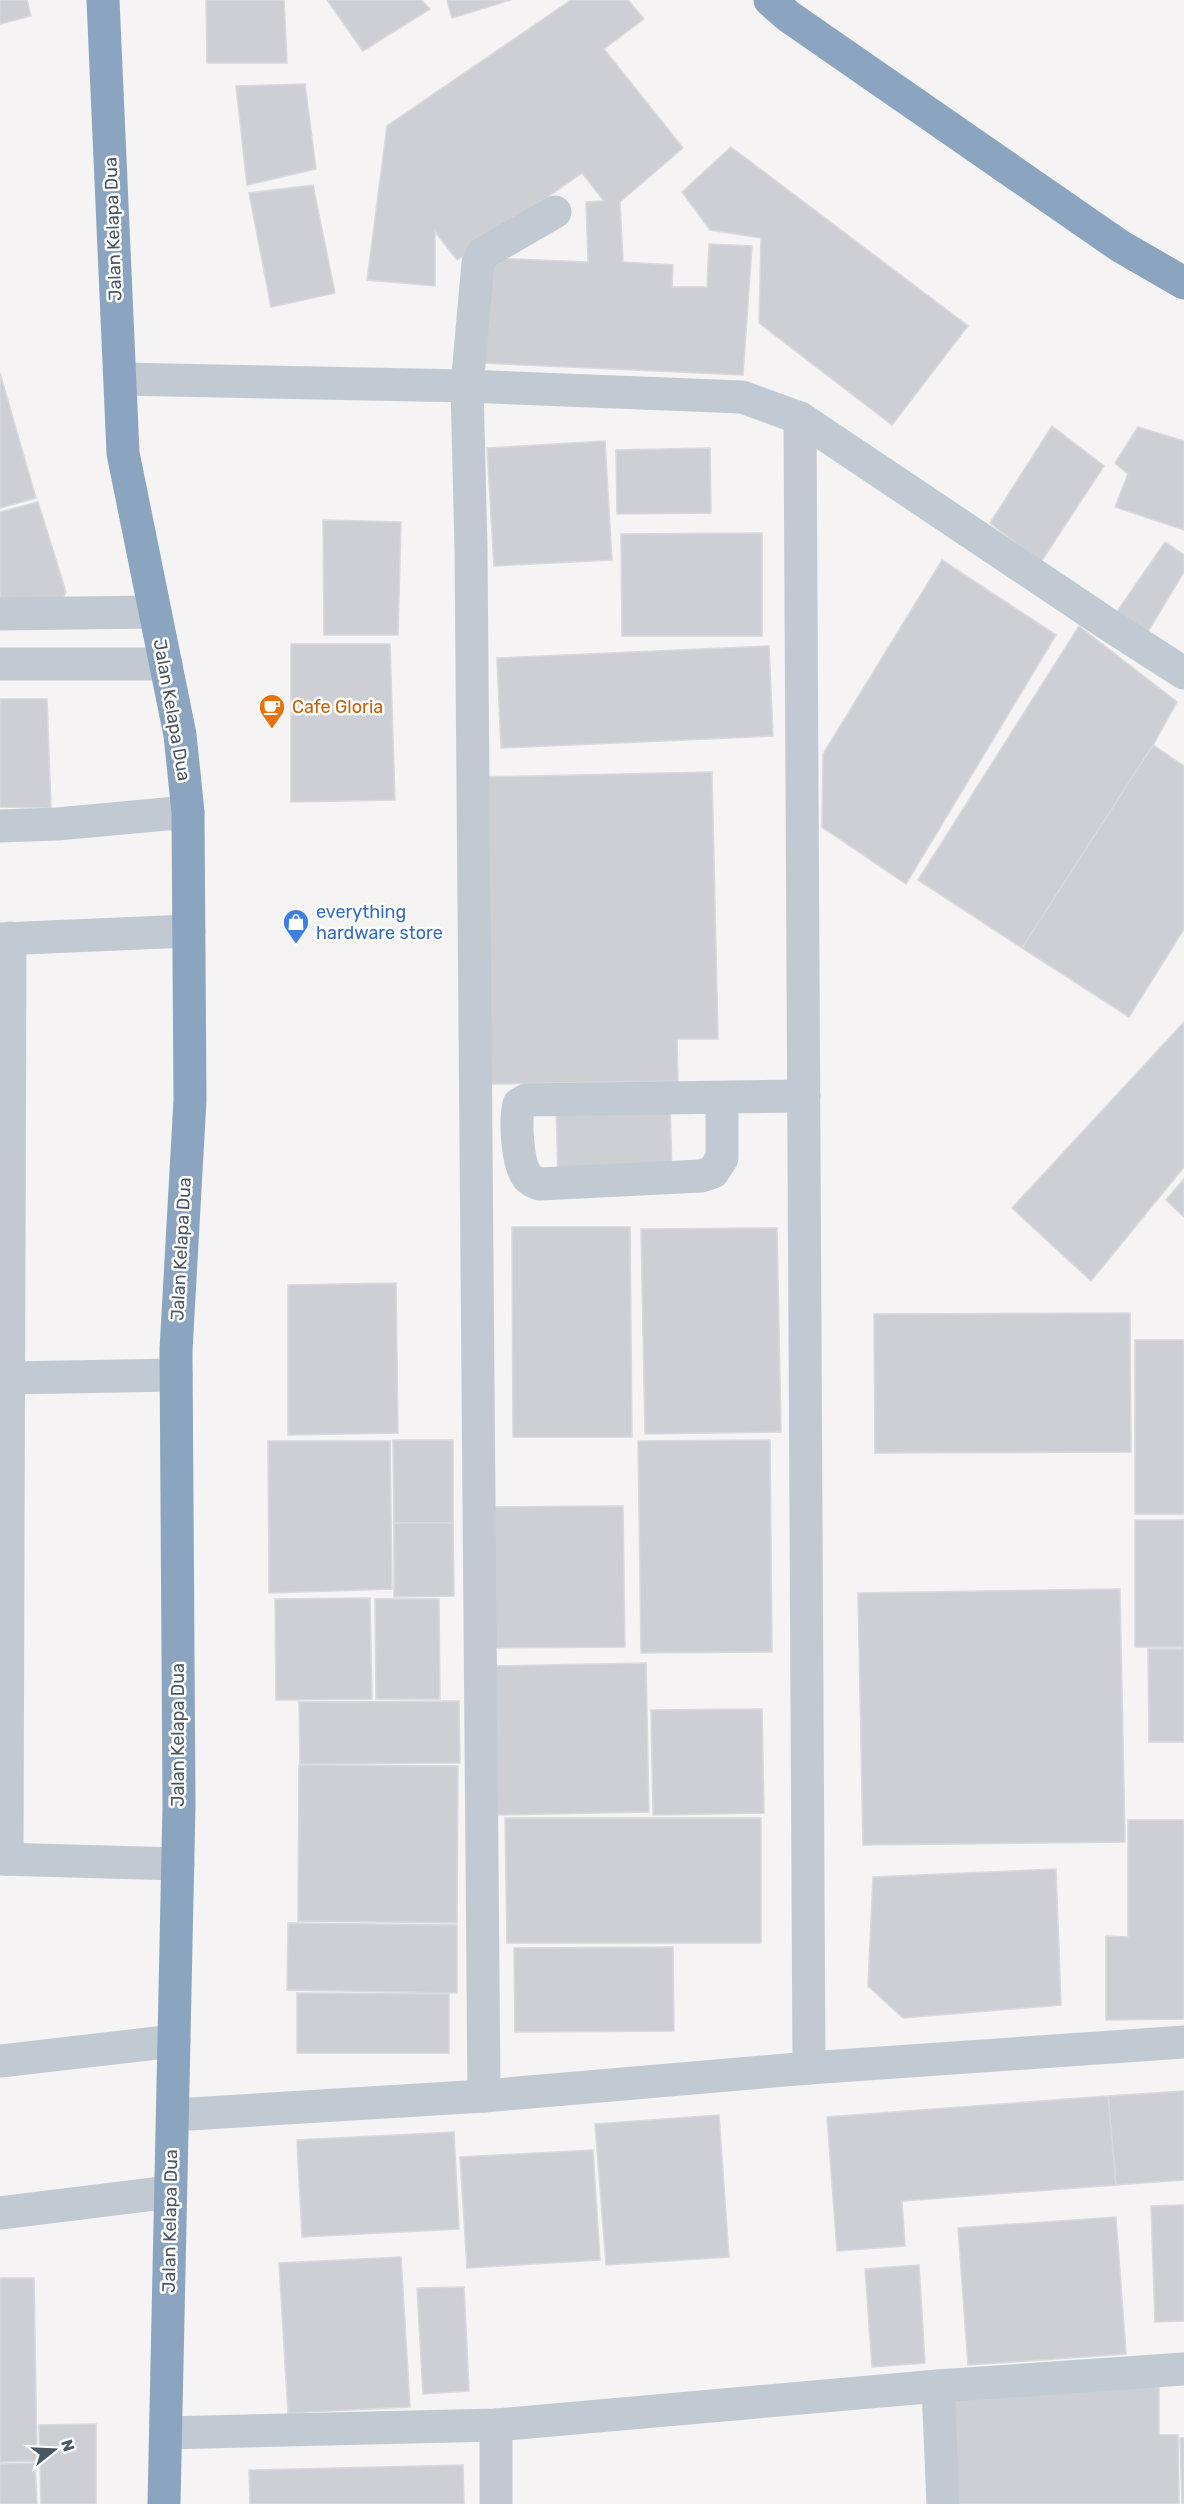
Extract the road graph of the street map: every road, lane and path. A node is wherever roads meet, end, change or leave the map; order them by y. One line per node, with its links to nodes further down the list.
1 (103, 0): 5 (highway, Jalan Kelapa Dua)
2 (770, 0): 4 (highway)
3 (555, 212): 6 (street)
4 (1184, 284)
5 (120, 379): 6 (street); 8 (highway, Jalan Kelapa Dua)
6 (466, 386): 7 (street); 27 (street)
7 (800, 418): 12 (street); 17 (street)
8 (154, 612): 9 (street); 11 (highway, Jalan Kelapa Dua)
9 (0, 614)
10 (0, 664): 11 (street)
11 (166, 664): 13 (highway, Jalan Kelapa Dua)
12 (1184, 672)
13 (188, 812): 14 (street); 15 (highway, Jalan Kelapa Dua)
14 (0, 826)
15 (189, 931): 16 (street); 19 (highway, Jalan Kelapa Dua)
16 (5, 938): 20 (street)
17 (804, 1096): 18 (street); 26 (street)
18 (722, 1098): 18 (street)
19 (176, 1375): 20 (street); 22 (highway, Jalan Kelapa Dua)
20 (9, 1378): 21 (street)
21 (3, 1859): 22 (street)
22 (178, 1864): 23 (highway, Jalan Kelapa Dua)
23 (174, 2041): 25 (street); 28 (highway, Jalan Kelapa Dua)
24 (1184, 2042): 26 (street)
25 (0, 2061)
26 (809, 2068): 27 (street)
27 (484, 2096): 28 (street)
28 (173, 2115): 29 (highway, Jalan Kelapa Dua)
29 (170, 2192): 30 (street); 34 (highway, Jalan Kelapa Dua)
30 (0, 2214)
31 (1184, 2369): 32 (street)
32 (938, 2386): 33 (street); 37 (street)
33 (496, 2425): 34 (street); 36 (street)
34 (166, 2433): 35 (highway, Jalan Kelapa Dua)
35 (164, 2504)
36 (496, 2504)
37 (943, 2504)

